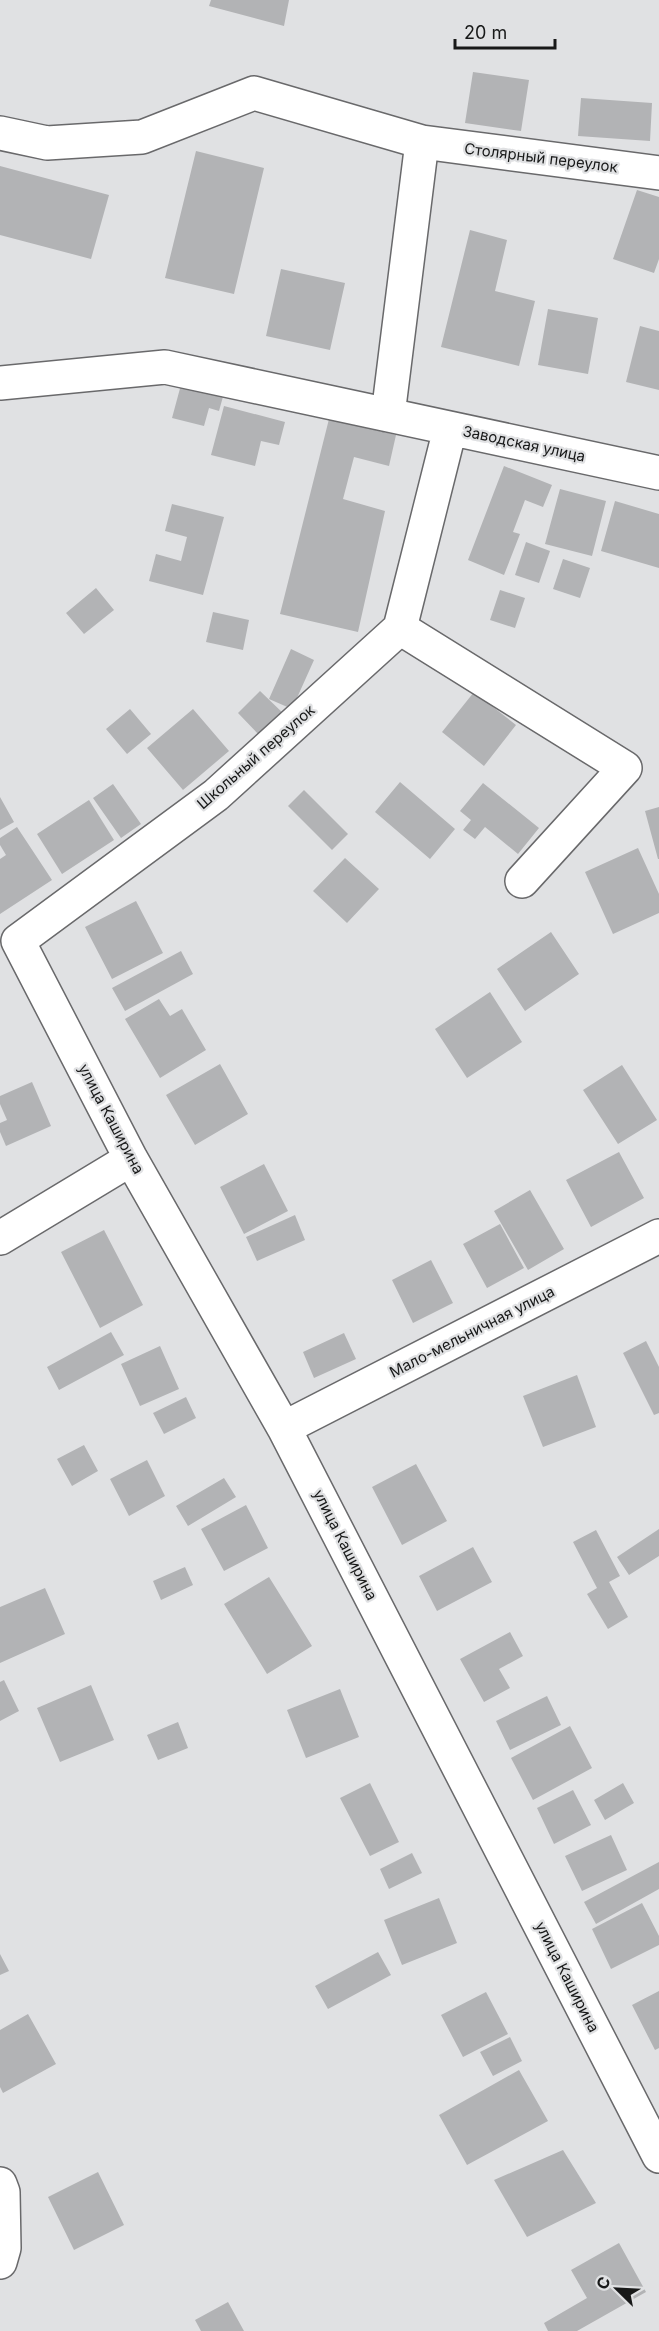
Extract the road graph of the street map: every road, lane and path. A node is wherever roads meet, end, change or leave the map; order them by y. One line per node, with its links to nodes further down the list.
1 (0, 133): 2 (street, Столярный переулок)
2 (422, 142): 3 (street, Столярный переулок); 5 (street)
3 (659, 173)
4 (0, 383): 5 (street, Заводская улица)
5 (388, 415): 6 (street, Заводская улица)
6 (450, 429): 7 (street, Заводская улица); 8 (street)
7 (659, 473)
8 (400, 628): 9 (street); 10 (street, Школьный переулок)
9 (522, 881)
10 (18, 941): 11 (street, улица Каширина)
11 (131, 1159): 13 (street); 14 (street, улица Каширина)
12 (659, 1236): 14 (street, Мало-мельничная улица)
13 (0, 1238)
14 (284, 1428): 15 (street, улица Каширина)
15 (659, 2156)
16 (0, 2184): 17 (street)
17 (0, 2262)

